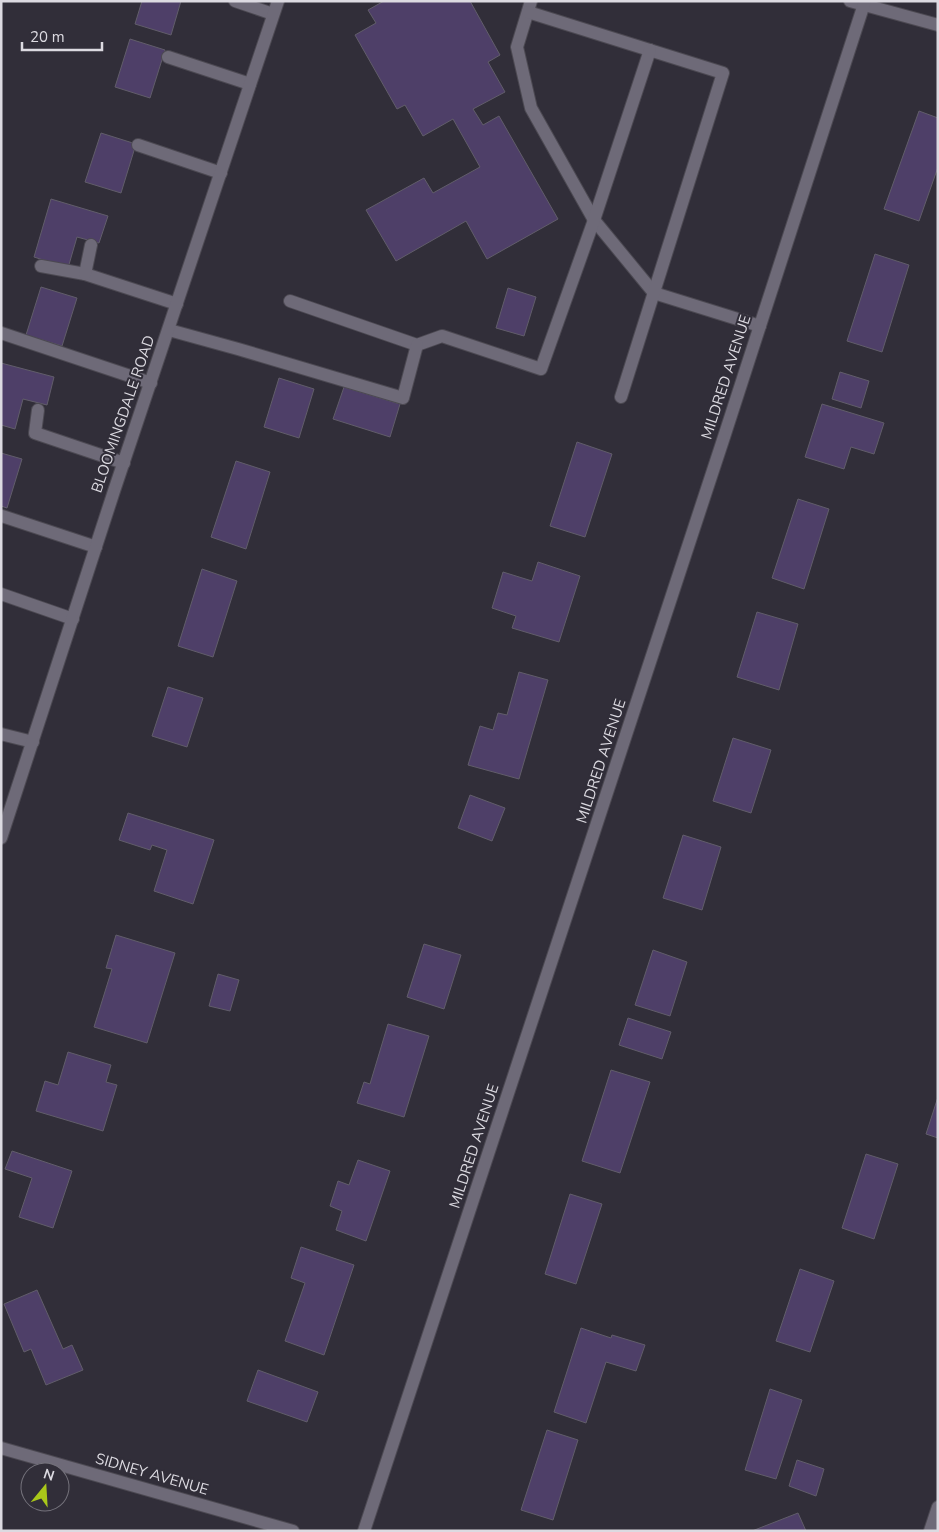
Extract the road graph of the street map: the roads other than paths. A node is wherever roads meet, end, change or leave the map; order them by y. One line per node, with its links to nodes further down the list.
1 (236, 1): 6 (street)
2 (278, 1): 6 (street, BLOOMINGDALE ROAD)
3 (850, 1): 4 (street)
4 (864, 3): 7 (street); 20 (street, MILDRED AVENUE)
5 (530, 7): 8 (street); 13 (street)
6 (273, 14): 10 (street, BLOOMINGDALE ROAD)
7 (938, 25)
8 (650, 50): 13 (street); 17 (street)
9 (168, 57): 10 (street)
10 (250, 84): 12 (street, BLOOMINGDALE ROAD)
11 (138, 145): 12 (street)
12 (221, 173): 19 (street, BLOOMINGDALE ROAD)
13 (594, 220): 17 (street); 23 (street)
14 (91, 245): 16 (street)
15 (41, 266): 16 (street)
16 (85, 274): 19 (street)
17 (654, 293): 20 (street); 25 (street)
18 (290, 301): 23 (street)
19 (178, 304): 21 (street, BLOOMINGDALE ROAD)
20 (760, 326): 38 (street, MILDRED AVENUE)
21 (169, 330): 23 (street); 24 (street, BLOOMINGDALE ROAD)
22 (1, 333): 24 (street)
23 (417, 345)
24 (151, 383): 27 (street, BLOOMINGDALE ROAD)
25 (621, 397)
26 (38, 410): 27 (street)
27 (124, 463): 29 (street, BLOOMINGDALE ROAD)
28 (2, 516): 29 (street)
29 (96, 548): 31 (street, BLOOMINGDALE ROAD)
30 (1, 594): 31 (street)
31 (73, 619): 33 (street, BLOOMINGDALE ROAD)
32 (1, 734): 33 (street)
33 (33, 742): 34 (street, BLOOMINGDALE ROAD)
34 (1, 838)
35 (1, 1448): 37 (street, SIDNEY AVENUE)
36 (938, 1507): 39 (street)
37 (293, 1531)
38 (364, 1531)
39 (930, 1531)

